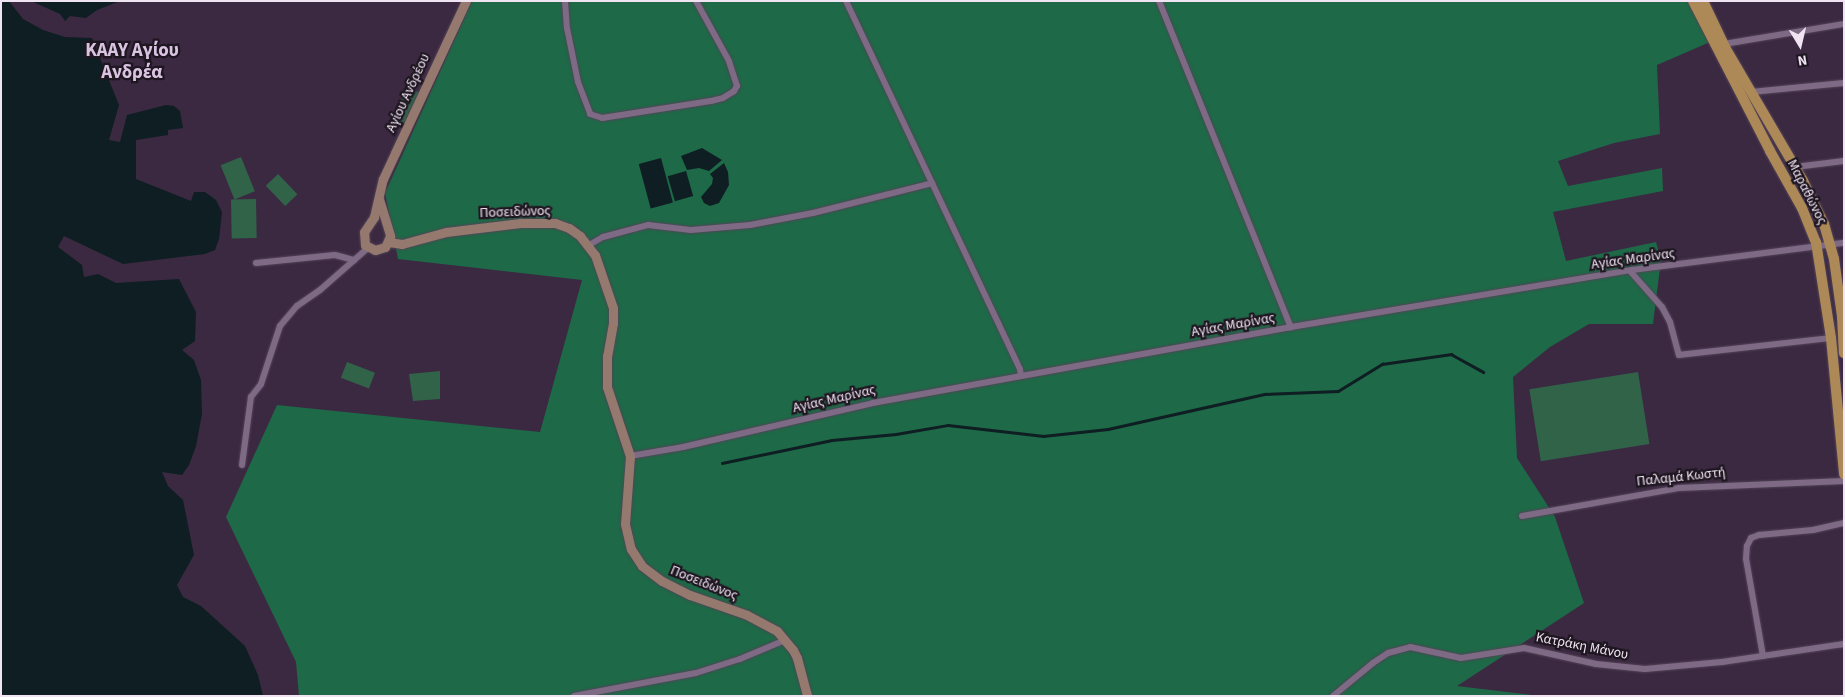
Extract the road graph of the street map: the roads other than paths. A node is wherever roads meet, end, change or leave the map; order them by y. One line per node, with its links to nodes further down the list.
1 (466, 1): 15 (street, Αγίου Ανδρέου)
2 (565, 1): 3 (street)
3 (696, 1)
4 (846, 1): 14 (street)
5 (1159, 1): 27 (street)
6 (1693, 1): 22 (main road, Μαραθώνος)
7 (1703, 1): 9 (main road, Μαραθώνος)
8 (1844, 24): 9 (street)
9 (1724, 44): 11 (main road, Μαραθώνος)
10 (1844, 83): 11 (street)
11 (1750, 92): 13 (main road, Μαραθώνος)
12 (1844, 161): 13 (street)
13 (1795, 167): 21 (main road, Μαραθώνος)
14 (932, 183): 20 (street); 31 (street)
15 (379, 198): 16 (street, Αγίου Ανδρέου); 17 (street, Αγίου Ανδρέου)
16 (370, 225): 17 (street); 23 (street, Αγίου Ανδρέου)
17 (387, 228): 18 (street, Αγίου Ανδρέου)
18 (389, 242): 20 (street, Ποσειδώνος); 23 (street)
19 (1844, 243): 21 (street, Αγίας Μαρίνας)
20 (588, 245): 32 (street, Ποσειδώνος)
21 (1831, 245): 22 (street, Αγίας Μαρίνας); 29 (main road, Μαραθώνος)
22 (1817, 247): 26 (street, Αγίας Μαρίνας); 28 (main road, Μαραθώνος)
23 (368, 248): 24 (street)
24 (354, 260): 25 (street); 33 (street)
25 (256, 263)
26 (1630, 271): 27 (street, Αγίας Μαρίνας); 28 (street)
27 (1291, 327): 31 (street, Αγίας Μαρίνας)
28 (1831, 338): 34 (main road, Μαραθώνος)
29 (1843, 338): 30 (main road, Μαραθώνος)
30 (1844, 353)
31 (1021, 376): 32 (street, Αγίας Μαρίνας)
32 (630, 456): 38 (street, Ποσειδώνος)
33 (242, 465)
34 (1844, 474)
35 (1844, 481): 36 (street, Παλαμά Κωστή)
36 (1522, 516)
37 (1844, 523): 40 (street)
38 (785, 640): 41 (street); 42 (street, Ποσειδώνος)
39 (1844, 644): 40 (street, Κατράκη Μάνου)
40 (1763, 656): 43 (street, Κατράκη Μάνου)
41 (574, 696)
42 (807, 696)
43 (1333, 696)

